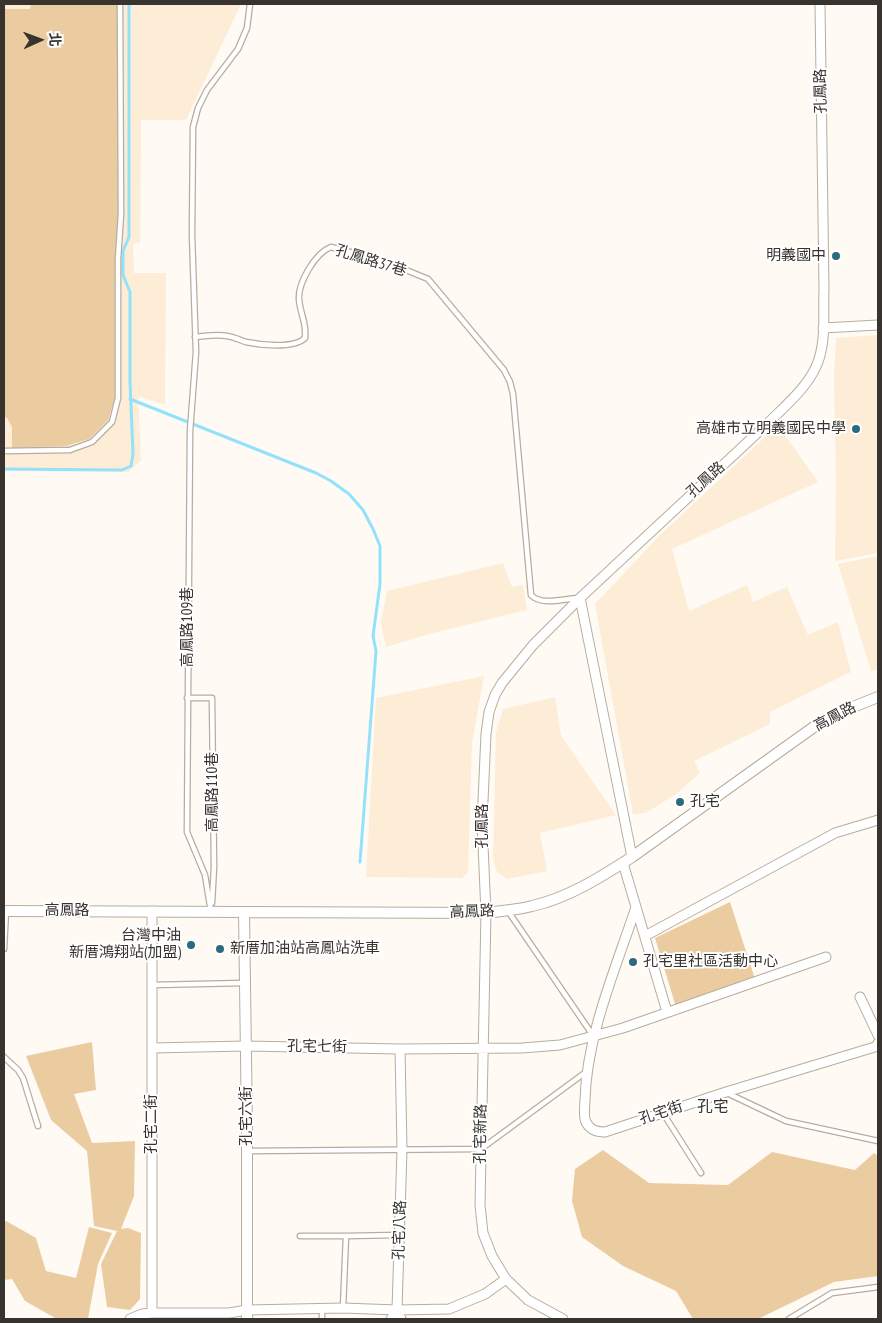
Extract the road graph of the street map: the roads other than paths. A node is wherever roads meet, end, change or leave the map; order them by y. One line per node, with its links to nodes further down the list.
1 (120, 4): 7 (lane)
2 (250, 4): 6 (lane)
3 (820, 4): 5 (street, 孔鳳路)
4 (878, 325): 5 (street)
5 (823, 328): 8 (street, 孔鳳路)
6 (195, 338): 8 (lane, 孔鳳路37巷); 10 (lane, 高鳳路109巷)
7 (4, 451)
8 (580, 598): 12 (street); 19 (street, 孔鳳路)
9 (878, 697): 12 (street, 高鳳路)
10 (187, 698): 17 (lane, 高鳳路109巷); 17 (lane, 高鳳路110巷)
11 (878, 820): 20 (street)
12 (628, 860): 13 (street); 14 (street, 高鳳路)
13 (636, 907): 20 (street); 28 (street, 孔宅街)
14 (507, 910): 19 (street, 高鳳路); 28 (lane)
15 (5, 911): 16 (street, 高鳳路); 21 (lane)
16 (152, 912): 17 (street, 高鳳路); 24 (street, 孔宅二街)
17 (212, 912): 18 (street, 高鳳路)
18 (244, 912): 19 (street, 高鳳路); 23 (street, 孔宅六街)
19 (486, 913): 32 (street, 孔宅新路)
20 (645, 936): 26 (street)
21 (4, 949)
22 (826, 956): 26 (street)
23 (246, 983): 24 (lane); 30 (street, 孔宅六街)
24 (152, 986): 31 (street, 孔宅二街)
25 (860, 998): 27 (street)
26 (667, 1012): 28 (street)
27 (878, 1035)
28 (594, 1036): 32 (street); 35 (street, 孔宅街)
29 (878, 1043): 36 (street, 孔宅街)
30 (246, 1046): 31 (street, 孔宅七街); 33 (street, 孔宅七街); 42 (street, 孔宅六街)
31 (152, 1048): 52 (street, 孔宅二街)
32 (482, 1048): 33 (street, 孔宅七街); 41 (street, 孔宅新路)
33 (400, 1049): 40 (street, 孔宅八路)
34 (4, 1057): 38 (lane)
35 (586, 1072): 37 (street, 孔宅街); 41 (lane)
36 (726, 1092): 37 (street, 孔宅街); 39 (lane)
37 (663, 1113): 43 (lane)
38 (38, 1126)
39 (878, 1141)
40 (402, 1149): 41 (lane); 42 (lane); 46 (street, 孔宅八路)
41 (481, 1149): 47 (street, 孔宅新路)
42 (247, 1151): 53 (street, 孔宅六街)
43 (701, 1173)
44 (300, 1236): 45 (lane)
45 (346, 1236): 46 (lane); 50 (lane)
46 (401, 1236): 51 (street, 孔宅八路)
47 (506, 1279): 51 (street); 59 (street, 孔宅新路)
48 (878, 1287): 60 (lane)
49 (322, 1308): 50 (street); 53 (street); 56 (lane)
50 (343, 1308): 51 (street)
51 (397, 1310): 57 (street); 58 (street, 孔宅八路)
52 (152, 1313): 54 (street); 55 (street)
53 (247, 1315): 54 (street)
54 (190, 1316)
55 (130, 1319)
56 (322, 1319)
57 (390, 1319)
58 (401, 1319)
59 (563, 1319)
60 (788, 1319)

